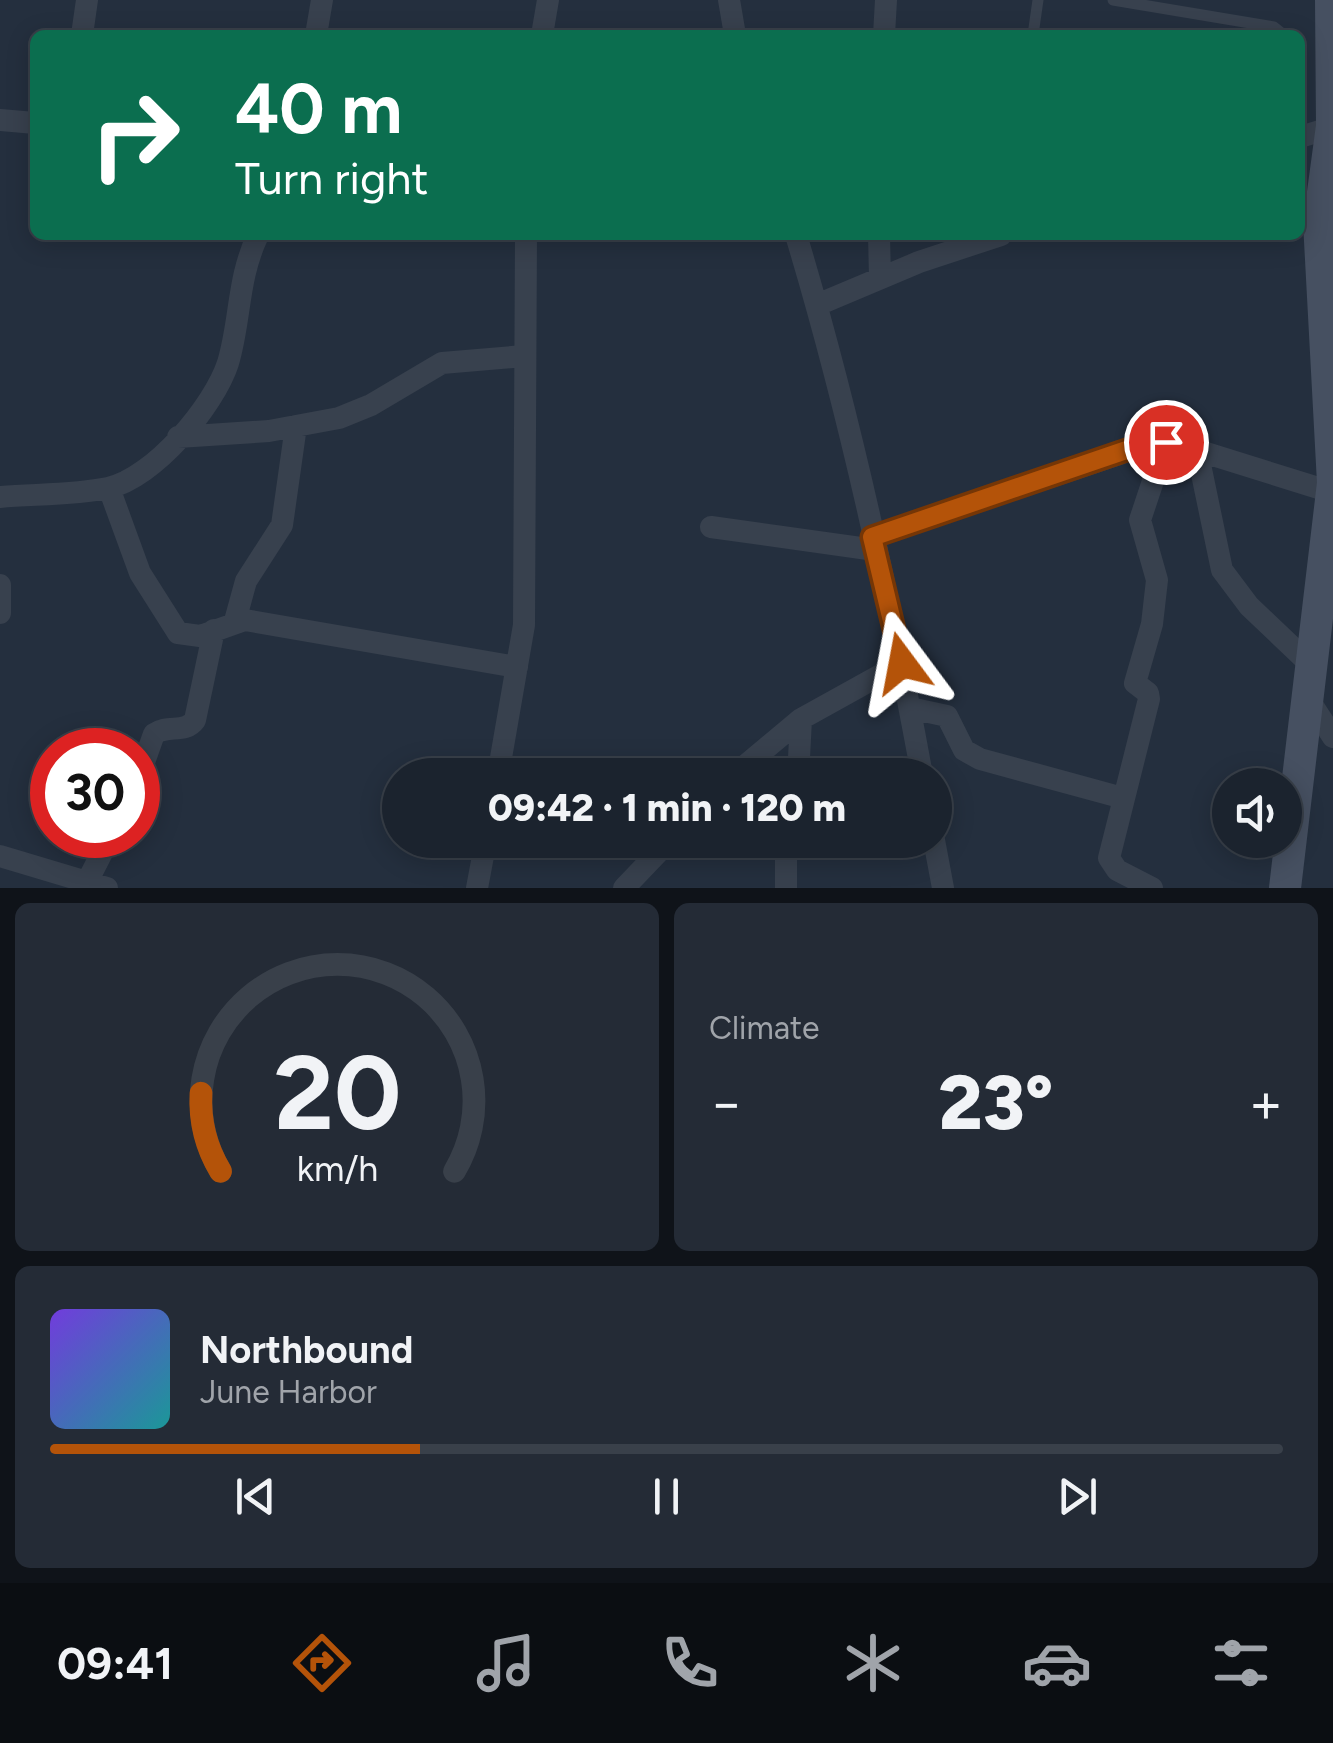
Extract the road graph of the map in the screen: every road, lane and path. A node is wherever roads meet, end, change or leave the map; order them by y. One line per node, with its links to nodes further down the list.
1 (87, 0): 9 (street)
2 (322, 0): 10 (street)
3 (548, 0): 11 (street)
4 (729, 0): 12 (street)
5 (886, 0): 13 (street)
6 (1038, 0): 14 (lane)
7 (1112, 0): 15 (lane)
8 (1331, 0): 18 (main road)
9 (83, 30)
10 (317, 30)
11 (543, 30)
12 (734, 30)
13 (884, 30)
14 (1034, 30)
15 (1278, 30)
16 (0, 120): 17 (street)
17 (30, 123)
18 (1332, 127): 19 (street); 28 (main road)
19 (1305, 135)
20 (256, 240): 30 (street)
21 (526, 240): 27 (street)
22 (798, 240): 26 (street)
23 (879, 240): 25 (street)
24 (987, 240): 25 (street)
25 (880, 278): 26 (street)
26 (817, 305): 37 (street)
27 (524, 356): 29 (street); 42 (street)
28 (1331, 411): 34 (main road)
29 (296, 426): 30 (street); 40 (street)
30 (178, 437): 33 (street)
31 (1146, 444): 32 (street); 37 (street); 52 (street)
32 (1197, 450): 34 (street); 43 (street)
33 (109, 488): 35 (street); 40 (street)
34 (1332, 492): 43 (main road)
35 (0, 498)
36 (711, 526): 37 (street)
37 (874, 543): 41 (street)
38 (0, 585): 39 (street)
39 (0, 612)
40 (224, 626): 42 (street); 46 (street)
41 (902, 663): 44 (street); 45 (street)
42 (517, 667): 48 (street)
43 (1309, 681): 47 (street); 66 (main road)
44 (910, 708): 51 (street); 52 (street)
45 (801, 719): 49 (street); 50 (street)
46 (160, 731)
47 (1333, 737)
48 (501, 758)
49 (754, 758)
50 (796, 758)
51 (919, 758)
52 (1123, 798): 61 (street)
53 (0, 856): 59 (street)
54 (105, 858): 60 (street)
55 (483, 858): 62 (street)
56 (653, 858): 63 (street)
57 (786, 858): 64 (street)
58 (937, 858): 65 (street)
59 (57, 881): 60 (street)
60 (97, 885)
61 (1148, 887)
62 (477, 888)
63 (624, 888)
64 (786, 888)
65 (943, 888)
66 (1285, 888)

